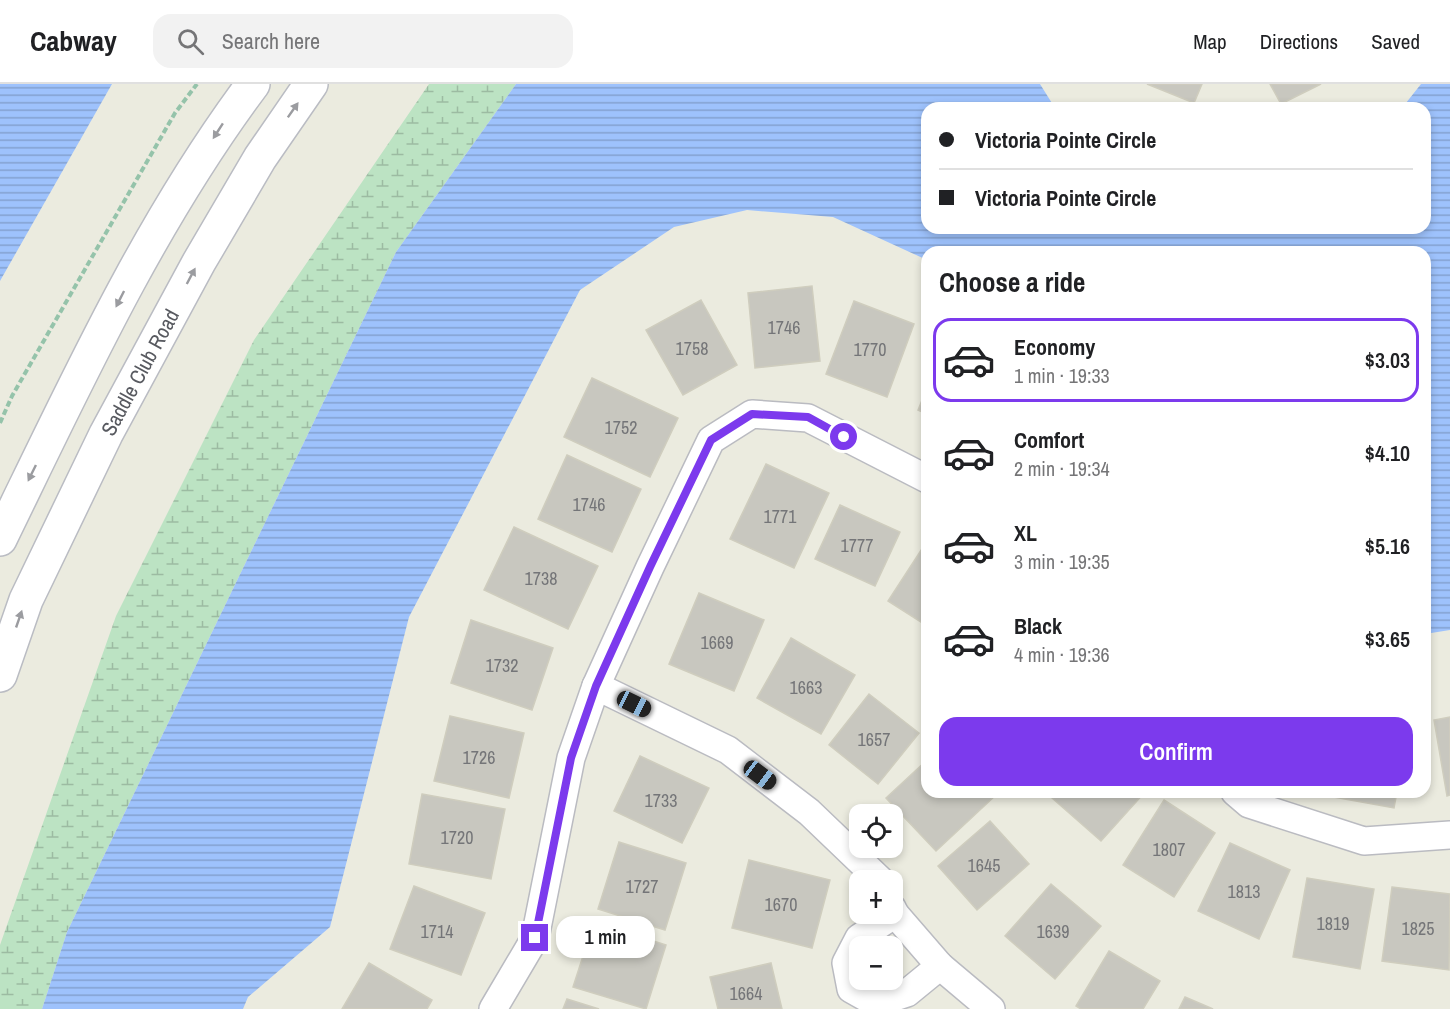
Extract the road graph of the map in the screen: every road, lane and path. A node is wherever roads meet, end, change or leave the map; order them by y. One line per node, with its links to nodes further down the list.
1 (197, 84): 4 (path)
2 (253, 84): 6 (street, one-way to 6)
3 (311, 84): 7 (street, Saddle Club Road, one-way to 3)
4 (0, 423)
5 (921, 476): 8 (street)
6 (0, 539)
7 (0, 675)
8 (596, 686): 11 (street); 15 (street)
9 (1242, 798): 10 (street)
10 (1450, 835)
11 (870, 870)
12 (903, 922): 14 (street)
13 (878, 924): 14 (street)
14 (940, 966): 16 (street)
15 (493, 1009)
16 (990, 1009)

